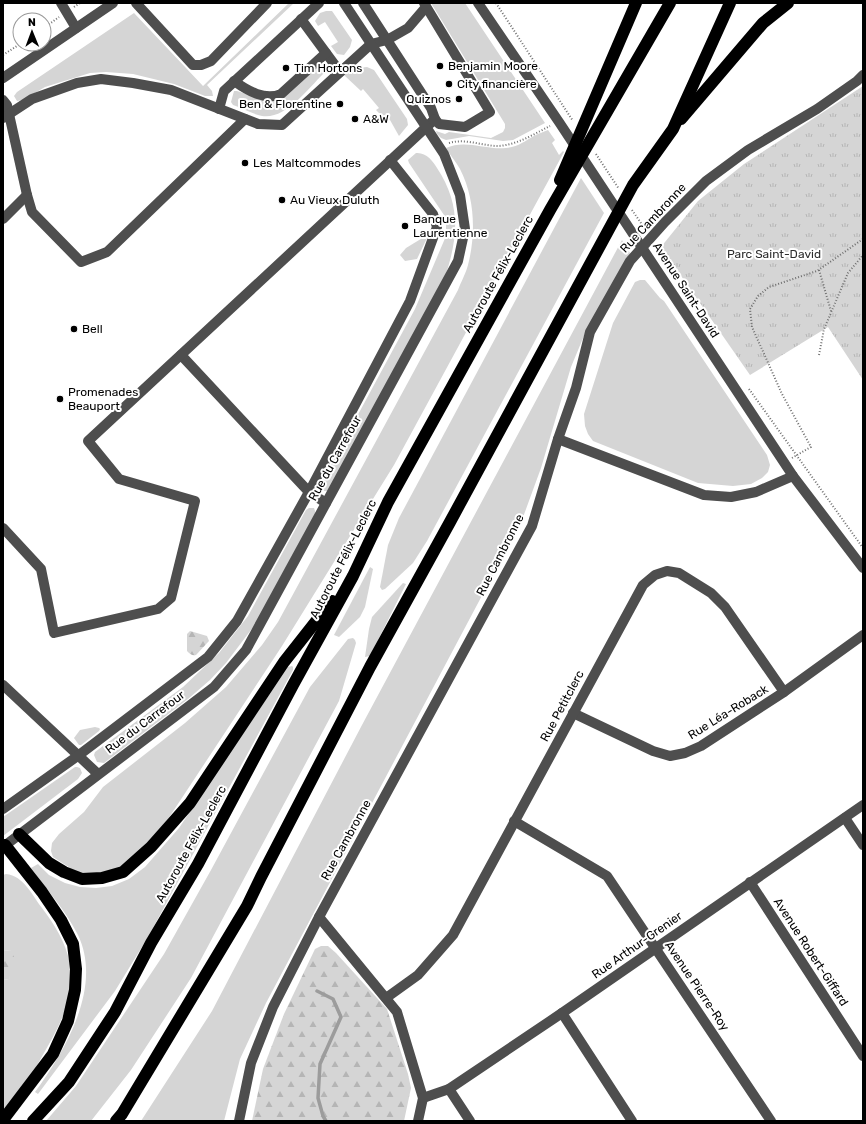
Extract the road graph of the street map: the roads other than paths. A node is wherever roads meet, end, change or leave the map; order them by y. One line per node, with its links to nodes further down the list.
1 (61, 3): 16 (street)
2 (113, 3): 16 (street)
3 (136, 3): 4 (street)
4 (267, 3)
5 (319, 3): 15 (street)
6 (359, 3): 14 (street)
7 (363, 3): 17 (street)
8 (478, 3): 37 (street, Avenue Saint-David)
9 (636, 3): 33 (highway)
10 (670, 3): 33 (highway, Autoroute Félix-Leclerc)
11 (730, 3): 30 (highway)
12 (788, 3): 30 (highway)
13 (425, 5): 17 (street); 28 (street)
14 (346, 7): 18 (street, Rue du Carrefour)
15 (301, 19): 19 (street); 23 (street)
16 (76, 28): 22 (street)
17 (387, 40): 18 (street); 28 (street)
18 (371, 44): 20 (street); 29 (street, Rue du Carrefour)
19 (326, 53): 20 (street); 23 (street)
20 (340, 72): 27 (street)
21 (863, 75): 36 (street, Rue Cambronne)
22 (3, 78)
23 (234, 81): 25 (street)
24 (3, 100): 26 (street)
25 (219, 109): 26 (street); 27 (street)
26 (6, 116): 32 (street)
27 (245, 119): 32 (street)
28 (435, 120): 29 (street)
29 (426, 127): 31 (street); 39 (street, Rue du Carrefour)
30 (673, 129): 66 (highway)
31 (390, 160): 35 (street); 38 (street)
32 (27, 195): 34 (street)
33 (550, 210): 42 (highway, Autoroute Félix-Leclerc)
34 (3, 219)
35 (181, 355): 38 (street); 40 (street)
36 (558, 439): 37 (street); 57 (street, Rue Cambronne)
37 (793, 476): 41 (street, Avenue Saint-David)
38 (309, 492): 39 (street); 47 (street)
39 (326, 503): 48 (street, Rue du Carrefour)
40 (3, 528)
41 (863, 568)
42 (353, 576): 53 (highway); 65 (highway, Autoroute Félix-Leclerc)
43 (863, 635): 45 (street, Rue Léa-Roback)
44 (3, 684): 47 (street)
45 (784, 692): 46 (street, Rue Léa-Roback); 46 (street, Rue Petitclerc)
46 (573, 713): 52 (street, Rue Petitclerc)
47 (79, 755): 48 (street); 50 (street)
48 (98, 774): 53 (street, Rue du Carrefour)
49 (863, 805): 51 (street, Rue Arthur-Grenier)
50 (3, 810)
51 (845, 818): 54 (street); 56 (street, Rue Arthur-Grenier)
52 (514, 822): 58 (street, Avenue Pierre-Roy); 59 (street, Rue Petitclerc)
53 (19, 834): 55 (street, Rue du Carrefour)
54 (863, 845)
55 (4, 846): 64 (highway)
56 (750, 882): 58 (street, Rue Arthur-Grenier); 61 (street, Avenue Robert-Giffard)
57 (318, 917): 59 (street); 67 (street, Rue Cambronne)
58 (656, 948): 60 (street, Rue Arthur-Grenier); 71 (street, Avenue Pierre-Roy)
59 (386, 998): 63 (street)
60 (562, 1013): 62 (street, Rue Arthur-Grenier); 70 (street)
61 (863, 1056)
62 (450, 1089): 63 (street, Rue Arthur-Grenier); 69 (street)
63 (423, 1098): 68 (street)
64 (3, 1120)
65 (33, 1121)
66 (116, 1121)
67 (239, 1121)
68 (418, 1121)
69 (470, 1121)
70 (632, 1121)
71 (771, 1121)

